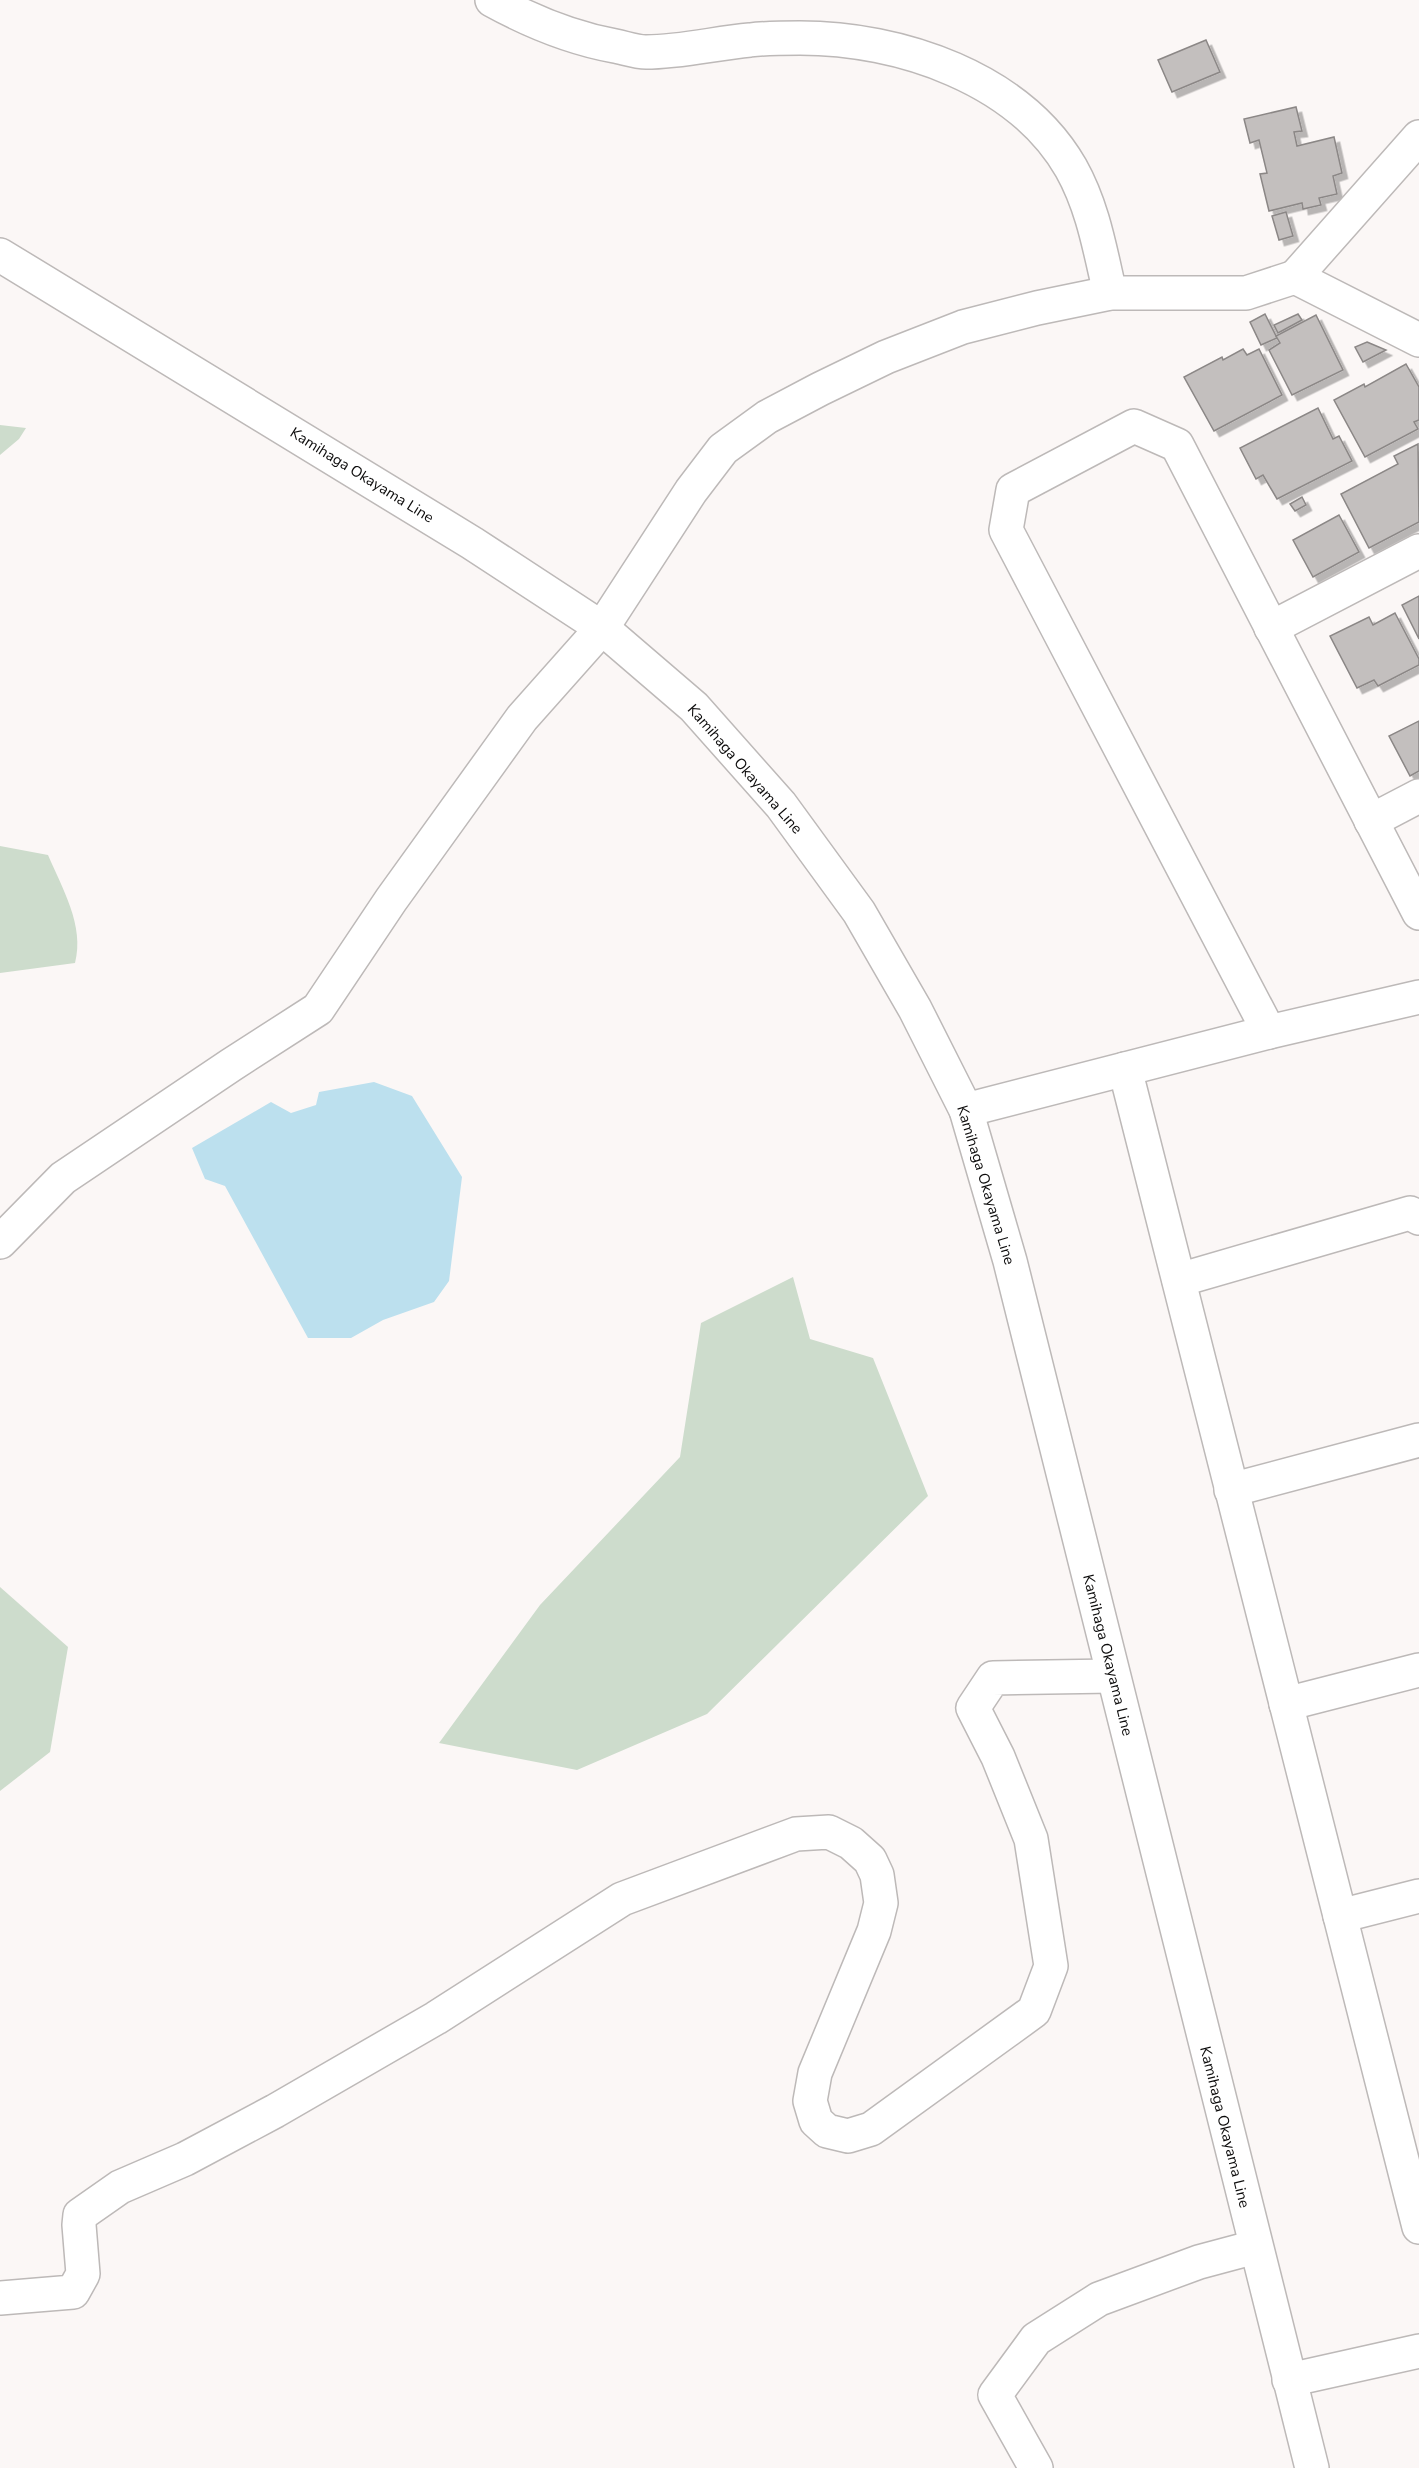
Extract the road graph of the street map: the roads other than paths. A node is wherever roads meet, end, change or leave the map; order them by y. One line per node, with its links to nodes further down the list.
1 (492, 0): 5 (street)
2 (1419, 138): 4 (street)
3 (0, 255): 8 (street, Kamihaga Okayama Line)
4 (1295, 277): 5 (street); 6 (street)
5 (1110, 293): 8 (street)
6 (1419, 340)
7 (1419, 551): 9 (street)
8 (602, 628): 16 (street, Kamihaga Okayama Line); 18 (street)
9 (1271, 628): 11 (street); 14 (street)
10 (1419, 796): 11 (street)
11 (1371, 820): 12 (street)
12 (1419, 913)
13 (1419, 997): 14 (street)
14 (1269, 1032): 15 (street)
15 (1125, 1068): 16 (street); 19 (street)
16 (966, 1110): 23 (street, Kamihaga Okayama Line)
17 (1419, 1218): 19 (street)
18 (0, 1242)
19 (1179, 1280): 21 (street)
20 (1419, 1440): 21 (street)
21 (1231, 1490): 24 (street)
22 (1419, 1670): 24 (street)
23 (1113, 1676): 29 (street, Kamihaga Okayama Line); 30 (street)
24 (1286, 1704): 26 (street)
25 (1419, 1896): 26 (street)
26 (1340, 1916): 27 (street)
27 (1407, 2126): 28 (street)
28 (1419, 2227)
29 (1255, 2247): 32 (street, Kamihaga Okayama Line); 33 (street)
30 (0, 2298)
31 (1419, 2351): 32 (street)
32 (1289, 2380): 34 (street, Kamihaga Okayama Line)
33 (1036, 2468)
34 (1312, 2468)

